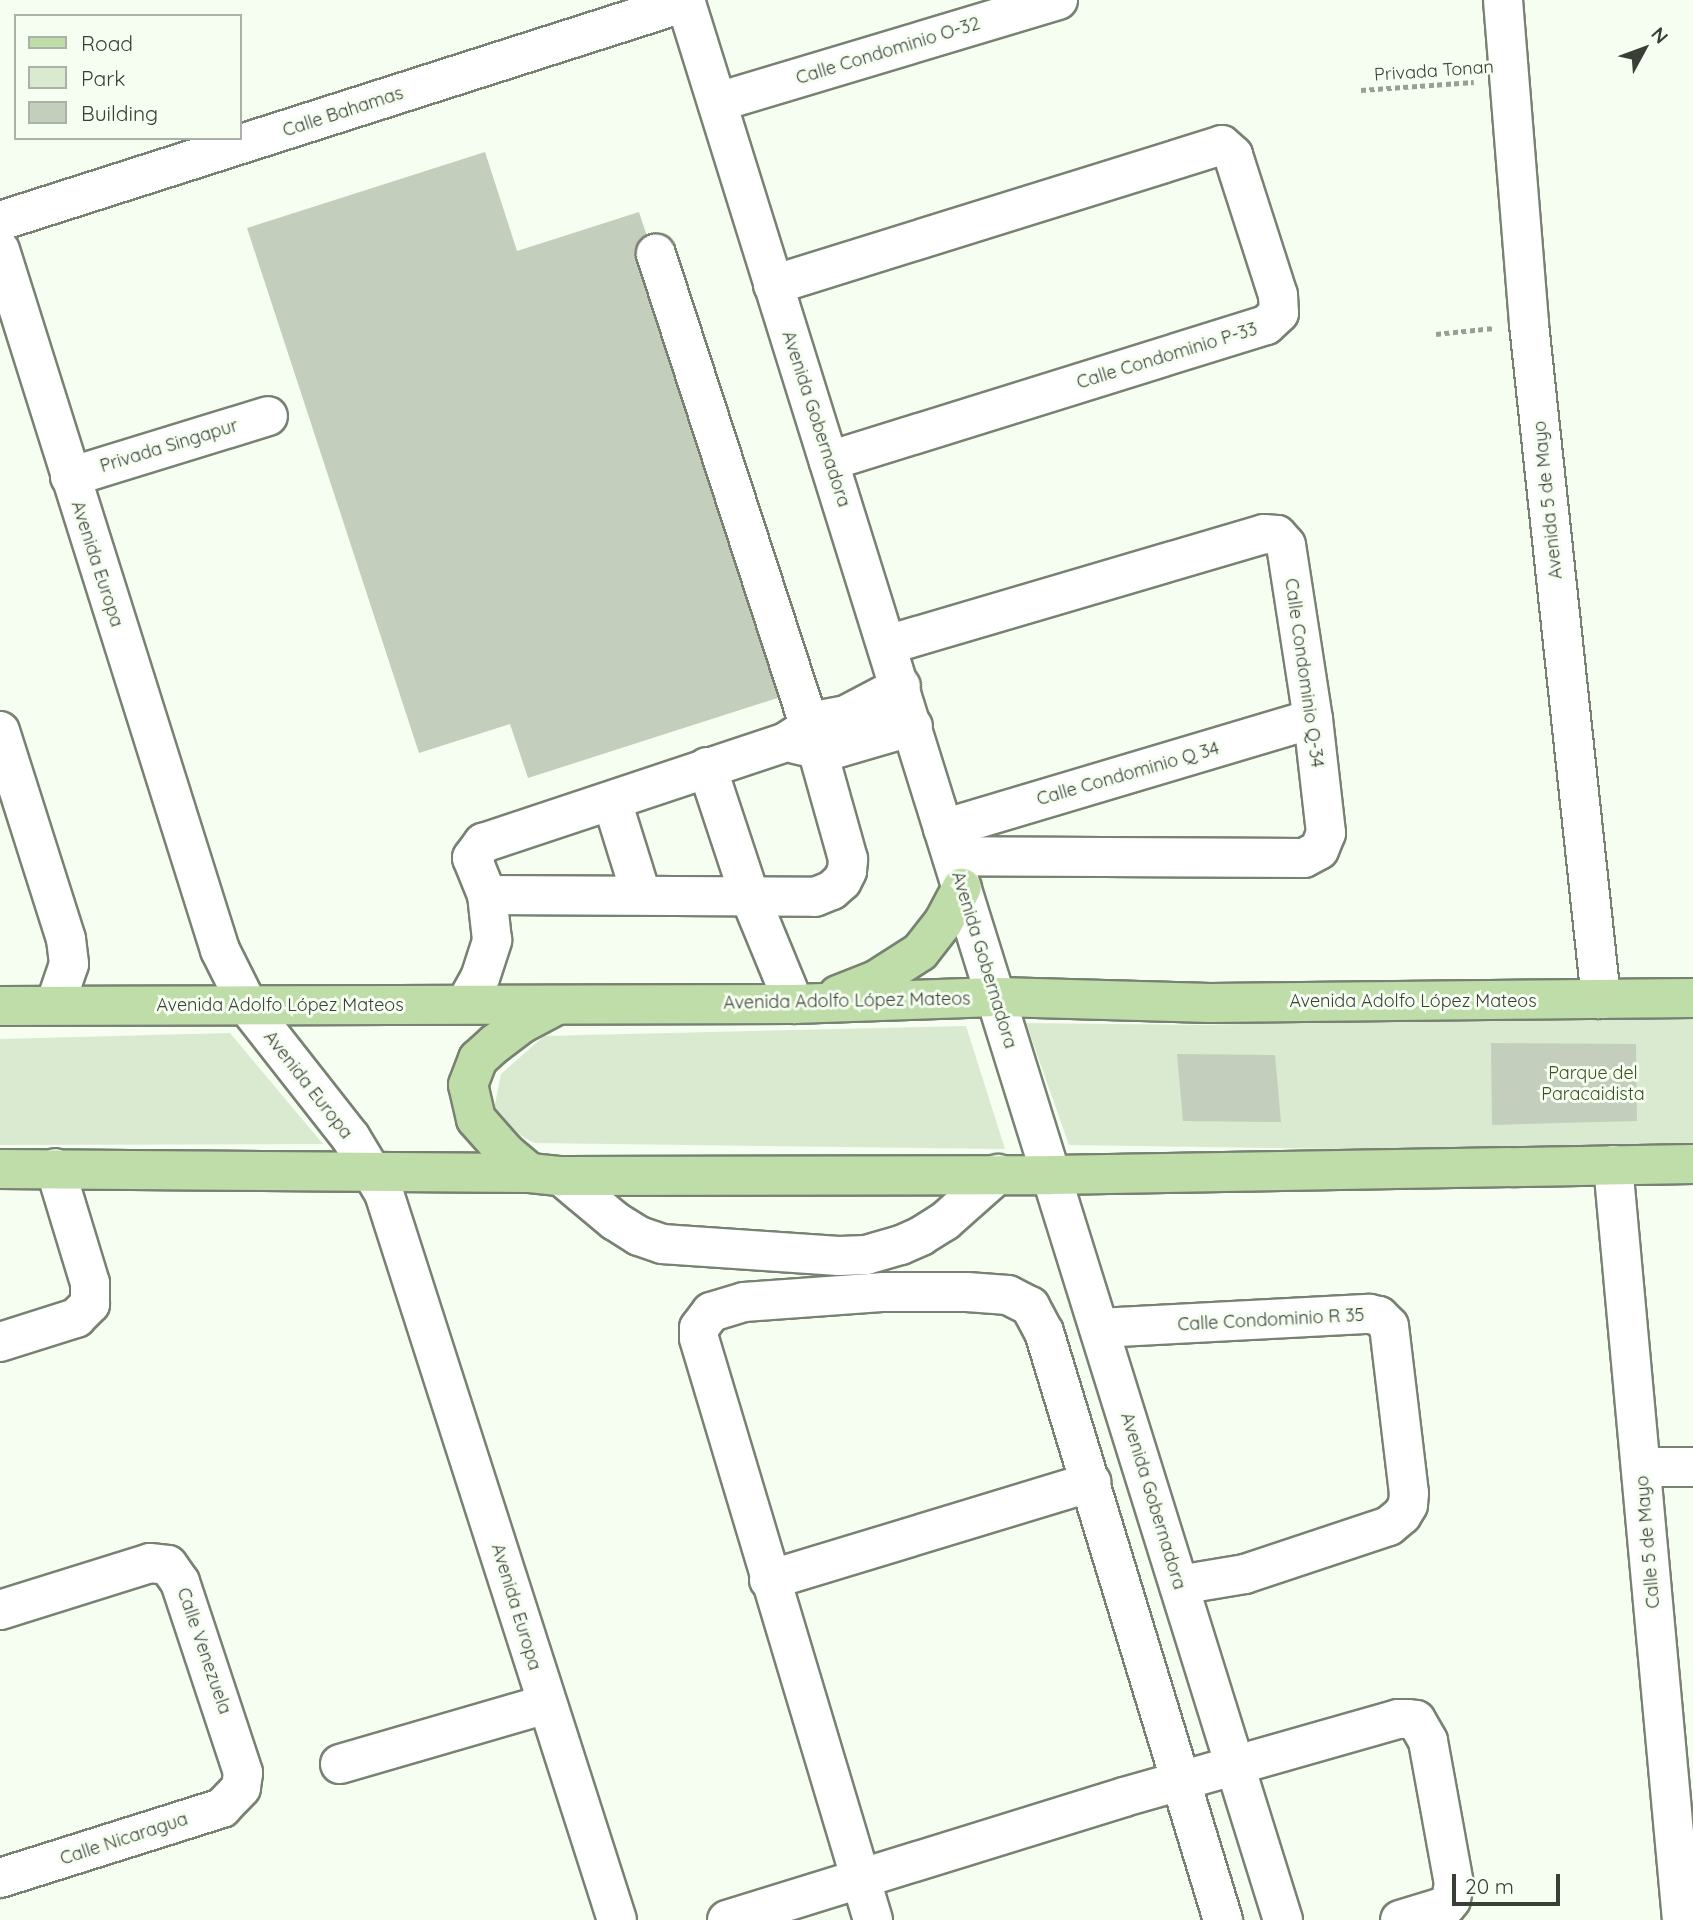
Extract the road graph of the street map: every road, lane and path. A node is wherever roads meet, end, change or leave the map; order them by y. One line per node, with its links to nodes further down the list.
1 (1058, 0): 6 (street, Calle Condominio O-32)
2 (1503, 0): 4 (street, Avenida 5 de Mayo)
3 (685, 1): 6 (street, Avenida Gobernadora); 7 (street, Calle Bahamas)
4 (1509, 79): 5 (path, Privada Tonan); 11 (street, Avenida 5 de Mayo)
5 (1361, 90)
6 (718, 103): 10 (street, Avenida Gobernadora)
7 (0, 221)
8 (0, 250): 15 (street, Avenida Europa)
9 (656, 254): 21 (street)
10 (773, 285): 14 (street, Avenida Gobernadora); 14 (street, Calle Condominio P-33)
11 (1529, 324): 12 (path); 30 (street, Avenida 5 de Mayo)
12 (1436, 334)
13 (268, 416): 15 (street, Privada Singapur)
14 (829, 461): 16 (street, Avenida Gobernadora)
15 (70, 477): 36 (street, Avenida Europa)
16 (887, 645): 17 (street, Avenida Gobernadora); 18 (street, Calle Condominio Q-34)
17 (901, 686): 19 (street, Avenida Gobernadora); 21 (street)
18 (1313, 719): 24 (street, Calle Condominio Q 34); 24 (street, Calle Condominio Q-34)
19 (913, 726): 21 (street); 24 (street, Avenida Gobernadora)
20 (0, 730): 34 (street)
21 (804, 739): 22 (street); 27 (street)
22 (707, 767): 23 (street); 27 (street)
23 (612, 801): 25 (street); 26 (street)
24 (953, 858): 28 (street, Avenida Gobernadora); 33 (main road)
25 (641, 894): 26 (street); 27 (street)
26 (487, 895): 31 (street)
27 (750, 897): 33 (street)
28 (996, 997): 30 (main road, Avenida Adolfo López Mateos); 33 (main road, Avenida Adolfo López Mateos); 44 (street, Avenida Gobernadora)
29 (1693, 998): 30 (main road, Avenida Adolfo López Mateos)
30 (1601, 999)
31 (466, 1003): 32 (main road, Avenida Adolfo López Mateos); 36 (main road, Avenida Adolfo López Mateos)
32 (559, 1004): 33 (main road, Avenida Adolfo López Mateos); 43 (main road)
33 (805, 1004)
34 (55, 1005): 35 (main road, Avenida Adolfo López Mateos); 36 (main road, Avenida Adolfo López Mateos)
35 (0, 1006)
36 (249, 1007): 41 (street, Avenida Europa)
37 (1693, 1164): 38 (main road)
38 (1613, 1165): 44 (main road); 50 (street, Calle 5 de Mayo)
39 (55, 1168): 40 (main road); 41 (main road); 48 (street)
40 (0, 1169)
41 (372, 1171): 43 (main road); 55 (street, Avenida Europa)
42 (998, 1174): 43 (main road); 44 (main road); 45 (street)
43 (545, 1175): 45 (street)
44 (1051, 1175): 47 (street, Avenida Gobernadora)
45 (799, 1253): 46 (street)
46 (815, 1297): 51 (street); 52 (street)
47 (1099, 1328): 53 (street, Avenida Gobernadora); 53 (street, Calle Condominio R 35)
48 (0, 1342)
49 (1693, 1466): 50 (street)
50 (1641, 1467): 56 (street, Calle 5 de Mayo)
51 (1091, 1482): 52 (street); 59 (street)
52 (769, 1580): 62 (street)
53 (1179, 1585): 57 (street, Avenida Gobernadora)
54 (0, 1610): 60 (street, Calle Venezuela)
55 (546, 1704): 58 (street); 63 (street, Avenida Europa)
56 (1678, 1727): 69 (street, Calle 5 de Mayo)
57 (1236, 1764): 59 (street); 67 (street, Avenida Gobernadora); 68 (street)
58 (340, 1765)
59 (1180, 1780): 62 (street); 66 (street)
60 (241, 1788): 61 (street, Calle Nicaragua)
61 (0, 1878)
62 (859, 1878): 64 (street); 65 (street)
63 (617, 1920)
64 (727, 1920)
65 (873, 1920)
66 (1223, 1920)
67 (1283, 1920)
68 (1400, 1920)
69 (1682, 1920)

